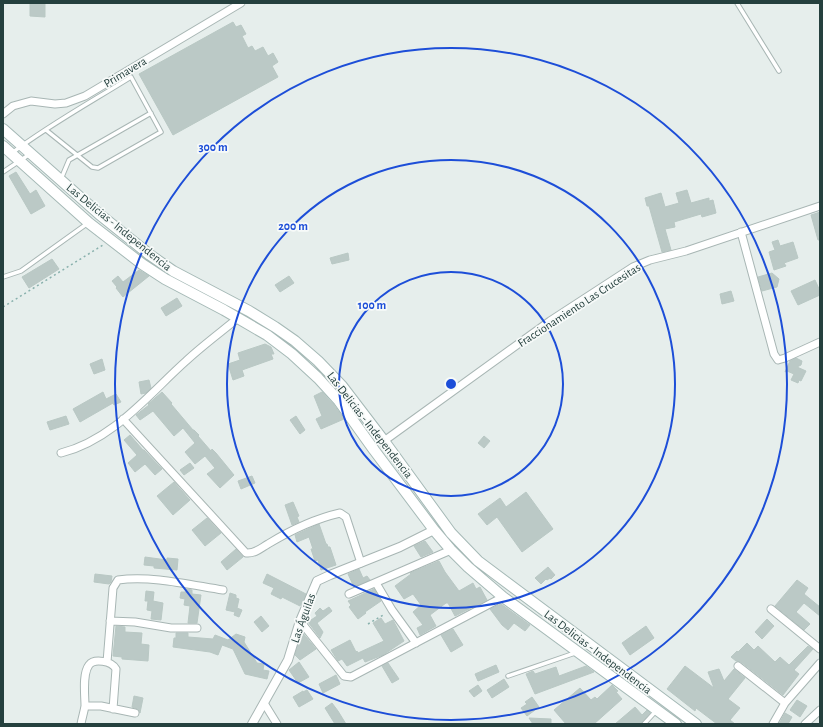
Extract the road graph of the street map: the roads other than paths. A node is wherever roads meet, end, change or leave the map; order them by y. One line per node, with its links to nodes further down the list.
1 (241, 3): 5 (street, Primavera)
2 (737, 3): 3 (lane)
3 (779, 71)
4 (151, 113): 7 (lane); 12 (lane); 12 (lane)
5 (3, 114)
6 (3, 129): 8 (main road, Las Delicias - Independencia)
7 (46, 130): 8 (lane); 12 (lane)
8 (22, 145): 10 (lane); 11 (main road, Las Delicias - Independencia)
9 (3, 146): 10 (main road, Las Delicias - Independencia)
10 (12, 153): 13 (main road, Las Delicias - Independencia)
11 (31, 154): 13 (lane); 15 (main road, Las Delicias - Independencia)
12 (76, 156): 15 (lane)
13 (21, 160): 14 (lane); 17 (main road, Las Delicias - Independencia)
14 (3, 172)
15 (60, 179): 23 (main road, Las Delicias - Independencia)
16 (820, 206): 18 (street, Fraccionamiento Las Crucesitas)
17 (89, 223): 19 (lane); 20 (main road, Las Delicias - Independencia)
18 (741, 232): 21 (street); 23 (street, Fraccionamiento Las Crucesitas)
19 (3, 277)
20 (238, 318): 22 (street); 26 (main road, Las Delicias - Independencia)
21 (820, 342)
22 (123, 419): 24 (street); 29 (street)
23 (384, 441): 25 (main road, Las Delicias - Independencia)
24 (61, 453)
25 (403, 466): 26 (main road); 45 (main road, Las Delicias - Independencia)
26 (391, 474): 27 (main road, Las Delicias - Independencia)
27 (434, 530): 28 (main road, Las Delicias - Independencia); 29 (street, Las Águilas)
28 (451, 550): 30 (street); 33 (main road, Las Delicias - Independencia)
29 (361, 563): 36 (street, Las Águilas)
30 (376, 583): 32 (street); 38 (street)
31 (223, 590): 35 (street)
32 (349, 594)
33 (503, 597): 38 (street); 40 (main road, Las Delicias - Independencia)
34 (771, 609): 39 (street)
35 (110, 620): 37 (street); 41 (street)
36 (300, 621): 38 (street); 47 (street, Las Águilas)
37 (197, 628)
38 (416, 642)
39 (820, 649)
40 (578, 652): 44 (lane); 46 (main road, Las Delicias - Independencia)
41 (110, 663): 49 (street); 50 (street)
42 (820, 663): 48 (street)
43 (738, 666): 48 (street)
44 (508, 676)
45 (652, 692): 46 (main road); 59 (main road, Las Delicias - Independencia)
46 (645, 701): 51 (main road, Las Delicias - Independencia)
47 (264, 703): 56 (street, Las Águilas); 57 (street)
48 (785, 703): 60 (street)
49 (85, 706): 50 (street); 55 (street)
50 (113, 709): 53 (street)
51 (657, 710): 54 (main road, Las Delicias - Independencia); 58 (lane)
52 (820, 710): 61 (street)
53 (135, 713)
54 (675, 723)
55 (81, 724)
56 (252, 724)
57 (277, 724)
58 (644, 724)
59 (696, 724)
60 (773, 724)
61 (805, 724)

